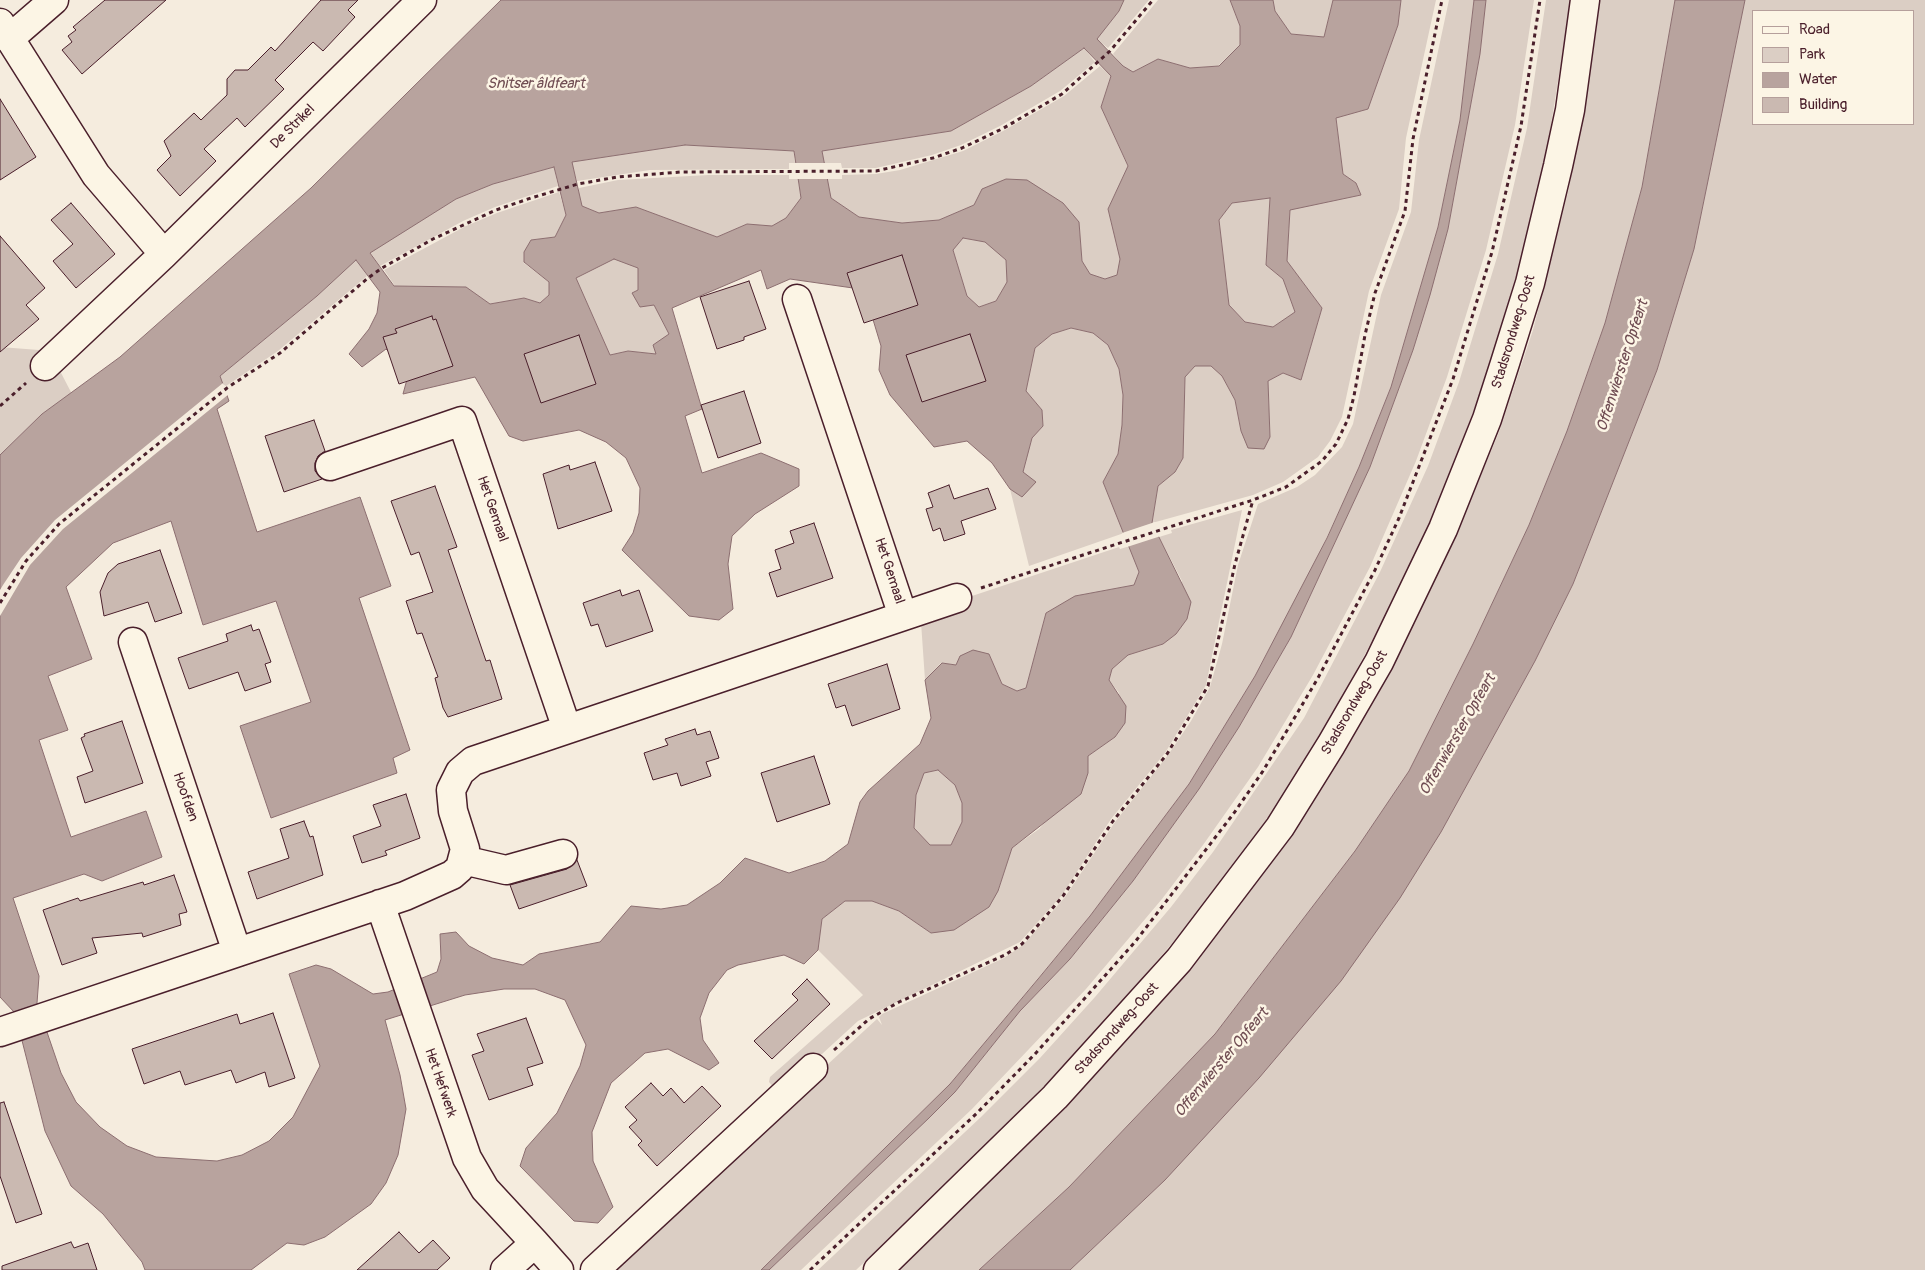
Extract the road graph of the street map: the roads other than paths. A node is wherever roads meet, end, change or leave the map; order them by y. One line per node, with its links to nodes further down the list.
1 (54, 0): 4 (street)
2 (422, 0): 5 (street, De Strikel)
3 (1585, 0): 23 (street, Stadsrondweg-Oost)
4 (4, 31): 5 (street)
5 (164, 254): 7 (street, De Strikel)
6 (797, 299): 10 (street, Het Gemaal)
7 (45, 366)
8 (330, 466): 12 (street, Het Gemaal)
9 (957, 598): 10 (street, Het Gemaal)
10 (904, 616): 12 (street, Het Gemaal)
11 (133, 642): 16 (street, Hoofden)
12 (567, 729): 14 (street, Het Gemaal)
13 (563, 854): 14 (street)
14 (463, 860): 15 (street)
15 (380, 904): 16 (street); 19 (street, Het Hefwerk)
16 (237, 952): 17 (street)
17 (5, 1030)
18 (813, 1068): 22 (street)
19 (535, 1243): 20 (street); 21 (street, Het Hefwerk)
20 (505, 1270)
21 (559, 1270)
22 (595, 1270)
23 (878, 1270)

